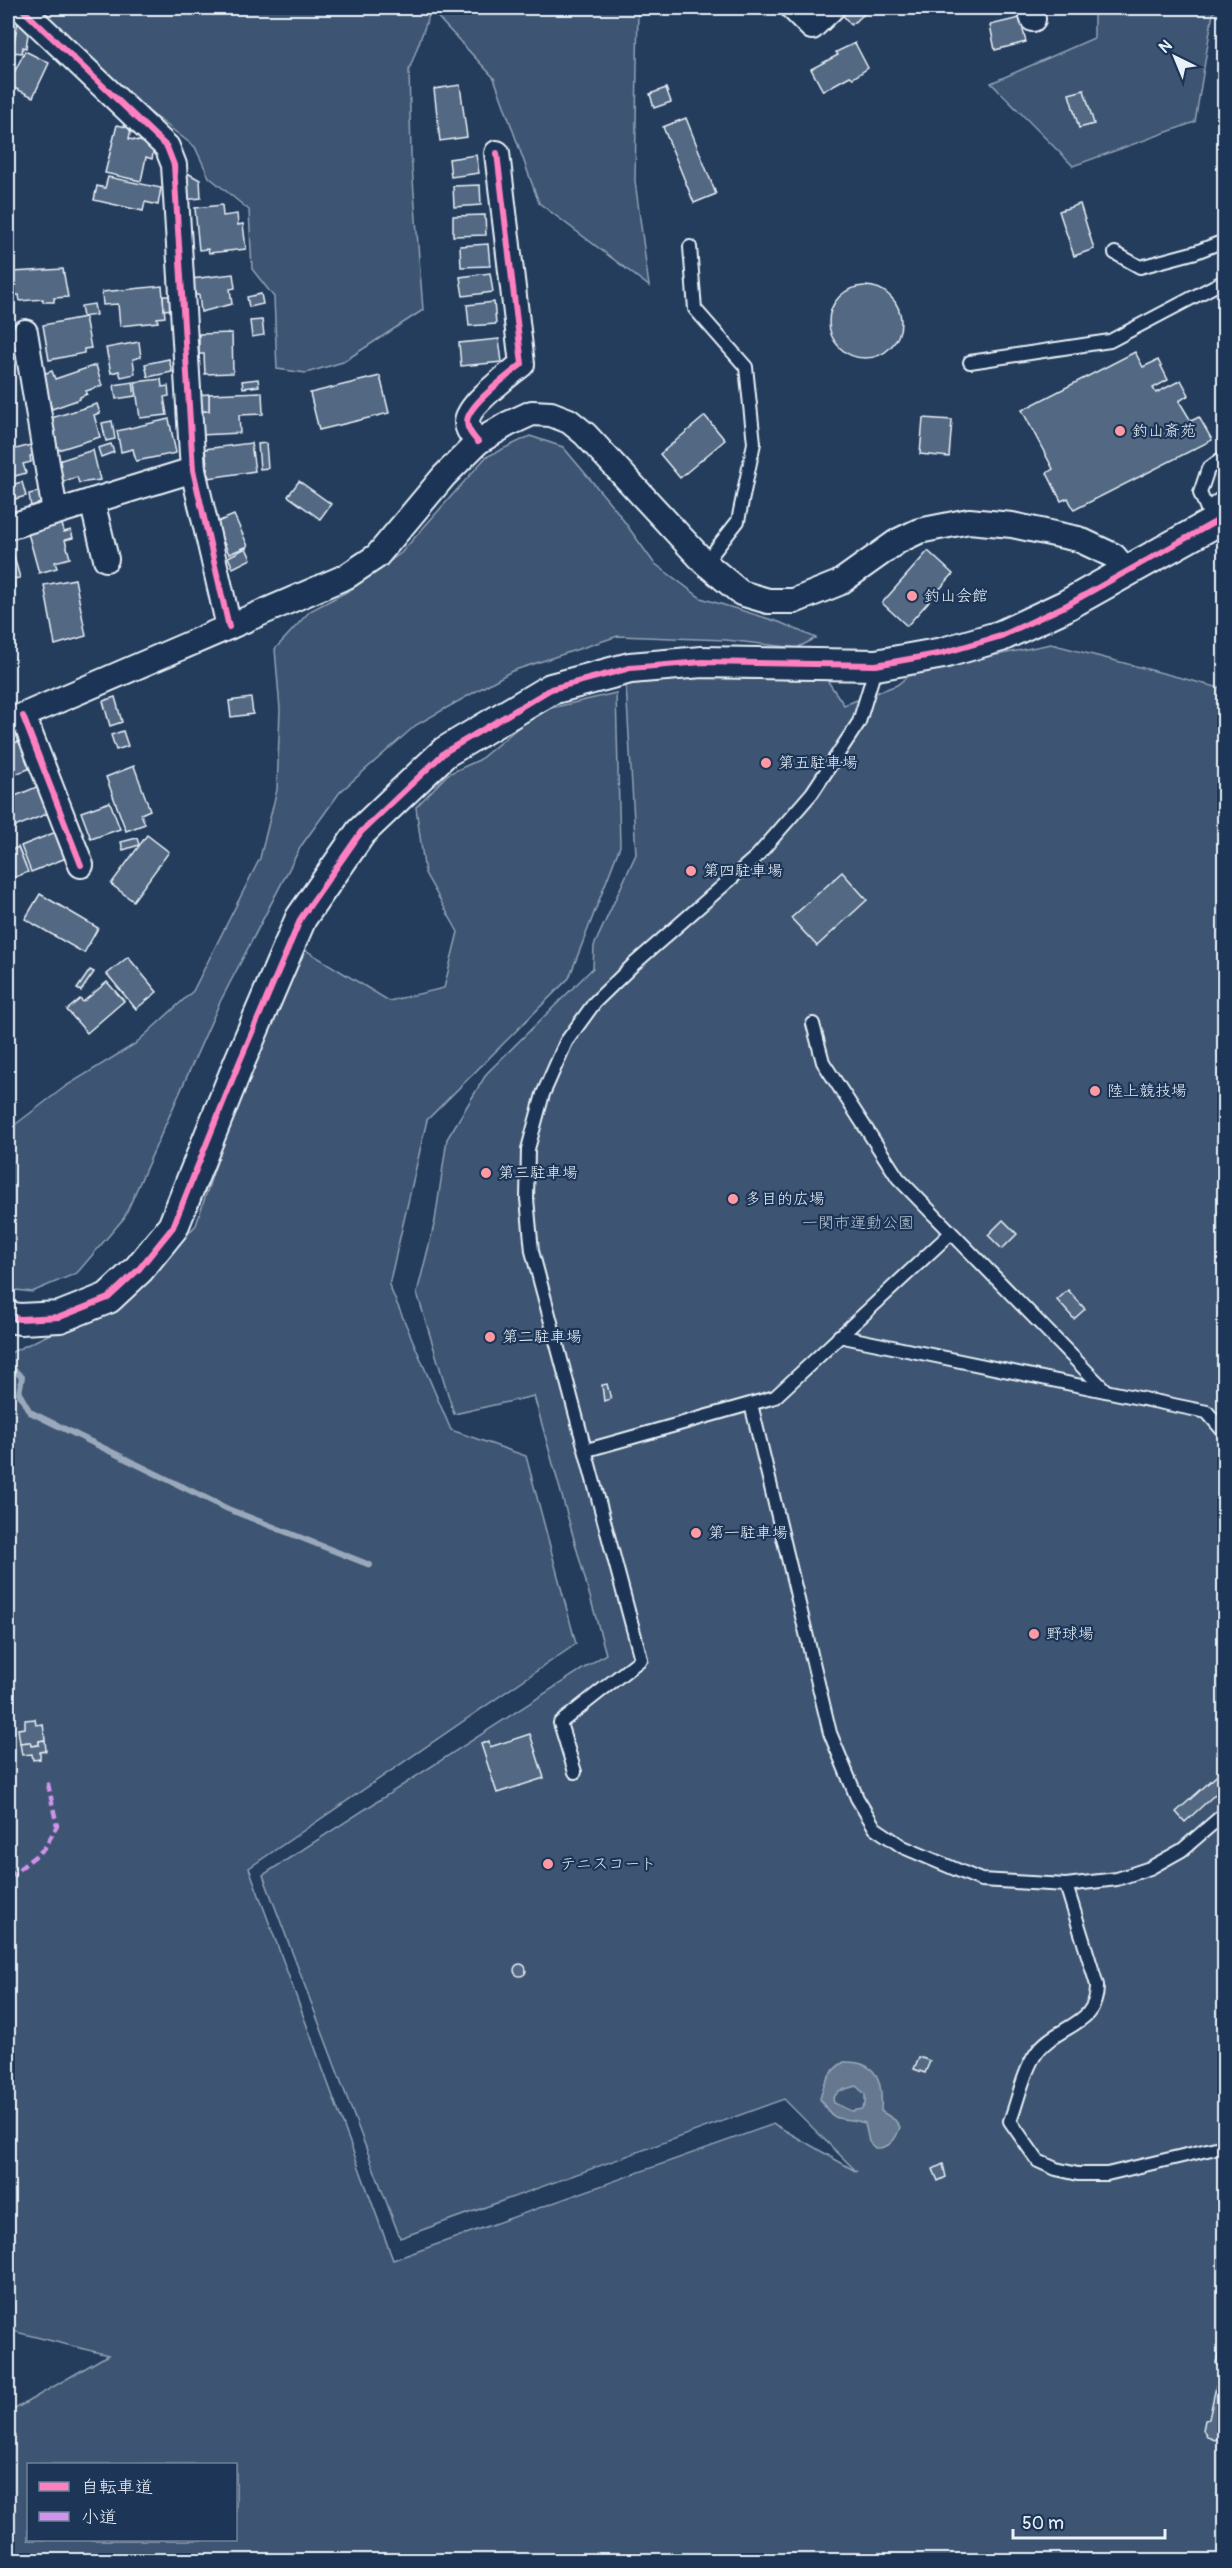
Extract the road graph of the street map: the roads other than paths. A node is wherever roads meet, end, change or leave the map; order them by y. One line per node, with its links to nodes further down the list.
1 (21, 8): 13 (street)
2 (793, 8): 3 (street)
3 (831, 8)
4 (497, 153): 11 (street)
5 (1224, 241): 7 (lane)
6 (690, 247): 19 (lane)
7 (1115, 253)
8 (1224, 282): 10 (lane)
9 (25, 332): 16 (street)
10 (970, 362)
11 (478, 442): 19 (street); 21 (street)
12 (1224, 458): 15 (lane)
13 (193, 470): 14 (street); 21 (street)
14 (92, 501): 16 (street); 18 (street)
15 (1218, 510): 20 (street)
16 (55, 512): 17 (street)
17 (8, 527)
18 (106, 559)
19 (705, 563): 20 (street)
20 (1127, 572): 22 (street)
21 (229, 627): 23 (street)
22 (876, 665): 27 (street); 32 (lane)
23 (15, 719): 24 (street)
24 (81, 865)
25 (813, 1024): 26 (lane)
26 (951, 1233): 28 (lane); 29 (lane)
27 (8, 1317)
28 (839, 1336): 29 (lane); 30 (lane)
29 (1106, 1391): 31 (lane)
30 (751, 1404): 32 (lane); 35 (lane)
31 (1224, 1432)
32 (587, 1450): 33 (lane)
33 (575, 1772)
34 (1224, 1814): 35 (lane)
35 (1066, 1885): 36 (lane)
36 (1224, 2146)

